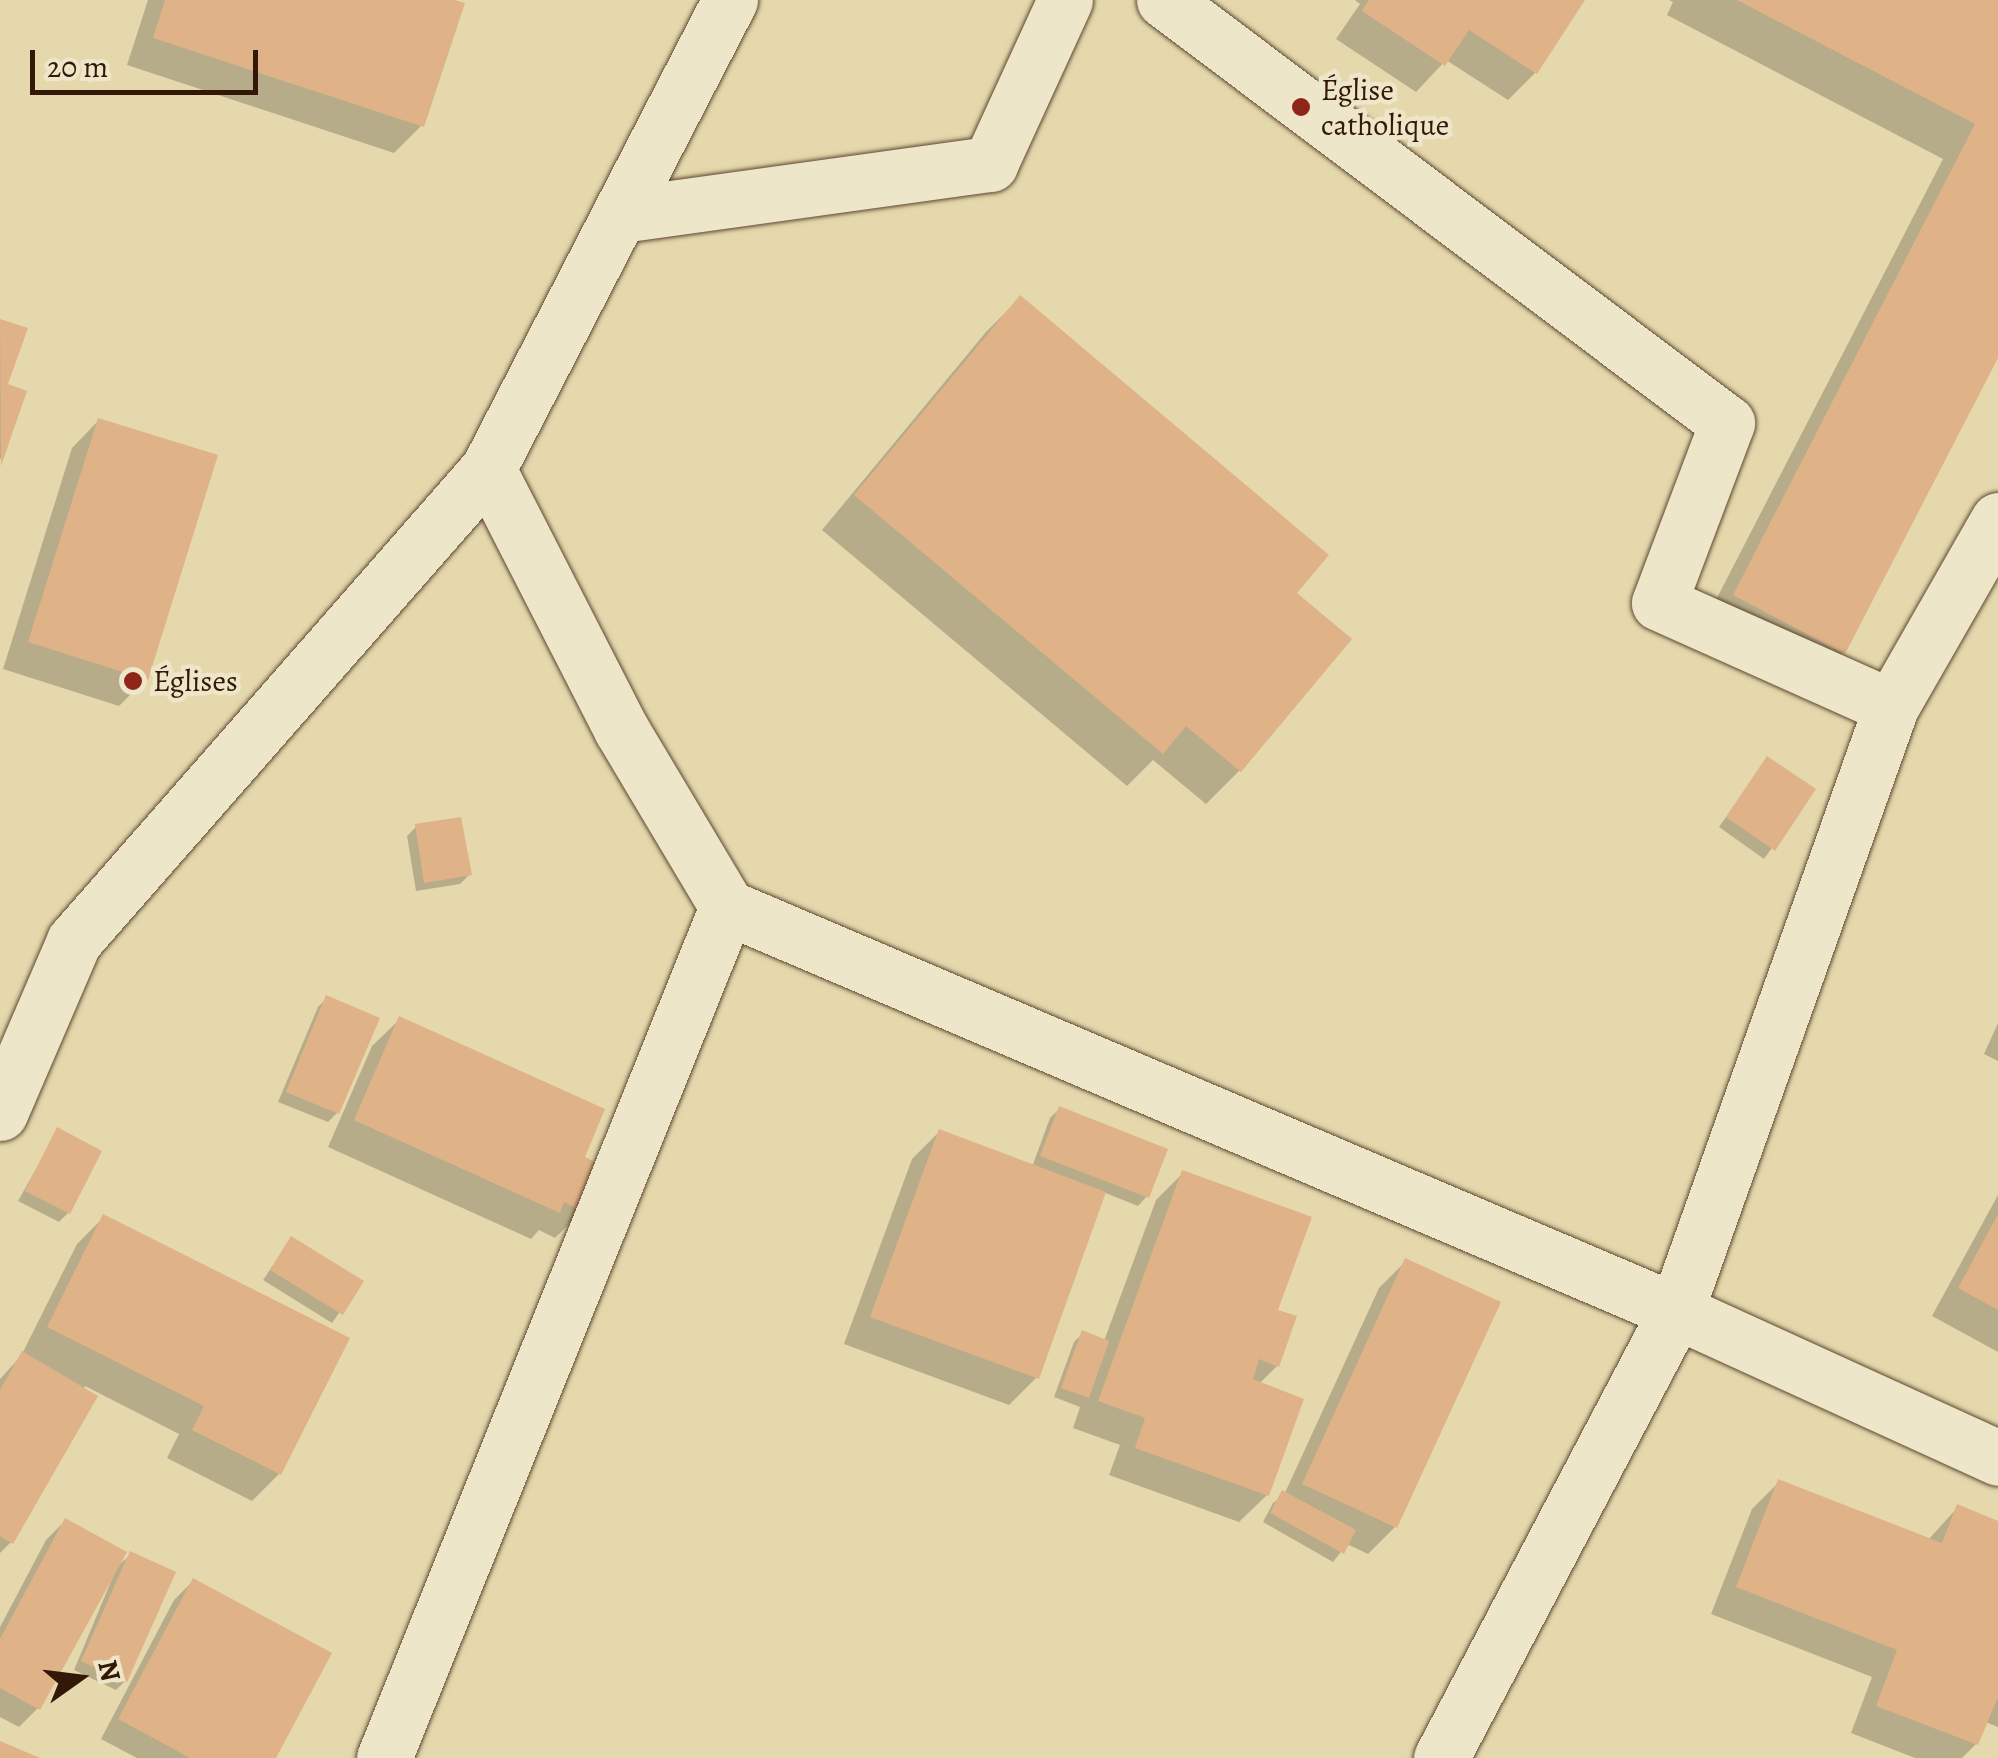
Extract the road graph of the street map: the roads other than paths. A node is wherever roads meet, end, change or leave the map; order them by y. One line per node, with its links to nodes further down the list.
1 (730, 0): 4 (street)
2 (1065, 0): 4 (street)
3 (1164, 0): 7 (street)
4 (621, 216): 5 (street)
5 (488, 469): 8 (street); 9 (street)
6 (1998, 520): 7 (street)
7 (1891, 707): 10 (street)
8 (728, 907): 10 (street); 12 (street)
9 (0, 1113)
10 (1676, 1312): 11 (street); 13 (street)
11 (1998, 1458)
12 (384, 1758)
13 (1441, 1758)

